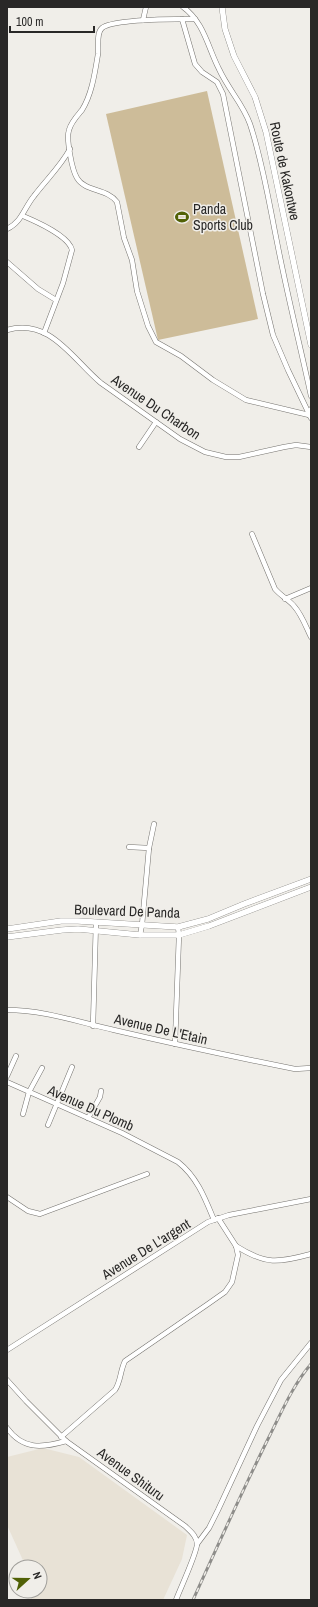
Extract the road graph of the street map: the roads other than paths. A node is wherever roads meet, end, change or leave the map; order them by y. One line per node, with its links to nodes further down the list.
1 (146, 7): 5 (street)
2 (183, 7): 6 (street)
3 (222, 7): 14 (street, Route de Kakontwe)
4 (182, 19): 5 (street); 6 (street); 17 (street)
5 (143, 20): 7 (street)
6 (195, 20): 15 (street)
7 (70, 150): 8 (street); 17 (street)
8 (22, 216): 9 (street); 11 (street)
9 (7, 229)
10 (7, 262): 11 (street)
11 (56, 300): 13 (street)
12 (7, 330): 13 (street, Avenue Du Charbon)
13 (44, 333): 18 (street, Avenue Du Charbon)
14 (311, 345)
15 (311, 396)
16 (311, 409): 17 (street)
17 (310, 417)
18 (156, 422): 19 (street); 20 (street, Avenue Du Charbon)
19 (139, 447)
20 (311, 447)
21 (252, 534): 23 (street)
22 (311, 588): 23 (street)
23 (285, 599): 24 (street)
24 (311, 638)
25 (154, 824): 27 (street)
26 (130, 847): 27 (street)
27 (150, 848): 31 (street)
28 (311, 879): 32 (street, Boulevard De Panda)
29 (311, 887): 36 (street, Boulevard De Panda)
30 (96, 922): 31 (street, Boulevard De Panda); 33 (street, Boulevard De Panda); 34 (street)
31 (142, 925): 32 (street, Boulevard De Panda); 35 (street)
32 (178, 927): 36 (street)
33 (9, 929): 37 (street)
34 (95, 930): 35 (street, Boulevard De Panda); 37 (street, Boulevard De Panda); 39 (street)
35 (140, 935): 36 (street, Boulevard De Panda)
36 (179, 935): 40 (street)
37 (10, 937)
38 (7, 1010): 39 (street, Avenue De L'Etain)
39 (93, 1026): 40 (street, Avenue De L'Etain)
40 (175, 1044): 44 (street, Avenue De L'Etain)
41 (16, 1056): 45 (street)
42 (72, 1067): 49 (street)
43 (42, 1068): 48 (street)
44 (311, 1068)
45 (7, 1076)
46 (7, 1082): 48 (street, Avenue Du Plomb)
47 (101, 1090): 51 (street)
48 (29, 1092): 49 (street, Avenue Du Plomb); 50 (street)
49 (56, 1104): 51 (street, Avenue Du Plomb); 52 (street)
50 (23, 1114)
51 (88, 1118): 56 (street, Avenue Du Plomb)
52 (48, 1125)
53 (147, 1174): 54 (street)
54 (7, 1197)
55 (311, 1199): 56 (street, Avenue De L'argent)
56 (216, 1219): 57 (street, Avenue Du Plomb); 60 (street, Avenue De L'argent)
57 (236, 1246): 58 (street); 63 (street)
58 (311, 1254)
59 (311, 1343): 65 (street)
60 (7, 1350)
61 (7, 1380): 63 (street, Avenue Shituru)
62 (7, 1428): 64 (street)
63 (61, 1437): 64 (street, Avenue Shituru)
64 (66, 1441): 65 (street, Avenue Shituru)
65 (197, 1544): 66 (street)
66 (176, 1600)

